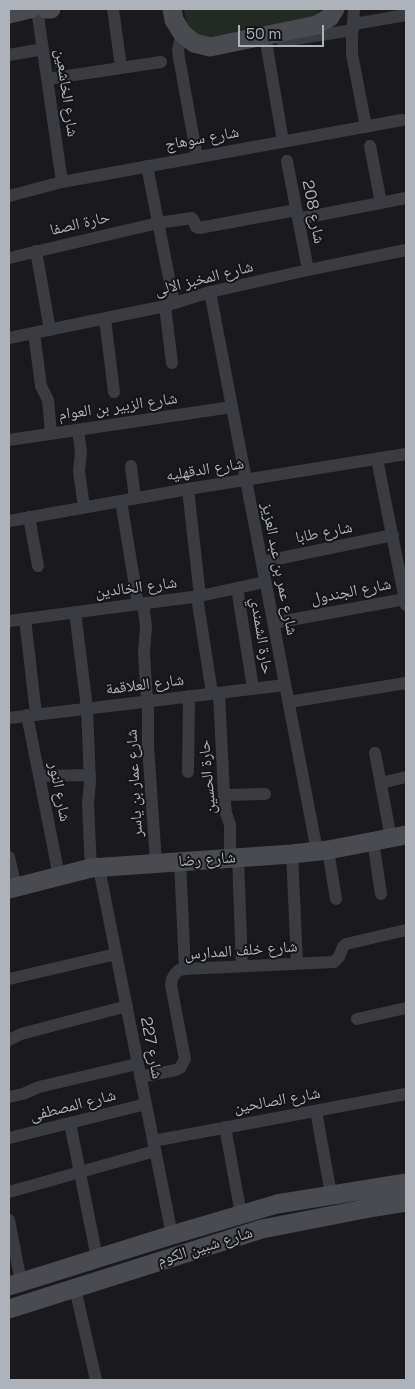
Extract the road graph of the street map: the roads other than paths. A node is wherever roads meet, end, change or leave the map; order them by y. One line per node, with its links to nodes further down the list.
1 (30, 9): 8 (street)
2 (37, 9): 13 (street, شارع الخاشعين)
3 (46, 9): 4 (street)
4 (50, 9)
5 (113, 9): 16 (street)
6 (335, 9): 12 (street)
7 (354, 9): 11 (street)
8 (9, 14)
9 (406, 16): 11 (street)
10 (172, 18): 12 (street); 22 (street)
11 (353, 27): 12 (street); 19 (street)
12 (266, 44): 20 (street)
13 (43, 49): 14 (street); 17 (street, شارع الخاشعين)
14 (9, 55)
15 (161, 62): 16 (street)
16 (120, 67): 17 (street)
17 (47, 78): 25 (street, شارع الخاشعين)
18 (402, 120): 19 (street, شارع سوهاج)
19 (366, 126): 20 (street, شارع سوهاج)
20 (283, 141): 22 (street, شارع سوهاج)
21 (370, 146): 28 (street)
22 (197, 157): 24 (street, شارع سوهاج)
23 (286, 161): 29 (street, شارع 208)
24 (147, 166): 25 (street, شارع سوهاج); 30 (street)
25 (62, 182): 26 (street, شارع سوهاج)
26 (9, 196)
27 (406, 198): 28 (street)
28 (381, 203): 29 (street)
29 (297, 215): 30 (street, حارة الصفا); 34 (street, شارع 208)
30 (158, 223): 32 (street, حارة الصفا); 36 (street)
31 (406, 250): 34 (street, شارع المخبز الالى)
32 (36, 251): 33 (street, حارة الصفا); 38 (street)
33 (9, 258)
34 (308, 270): 35 (street, شارع المخبز الالى)
35 (210, 292): 36 (street, شارع المخبز الالى); 43 (street, شارع عمر بن عبد العزيز)
36 (170, 305): 37 (street, شارع المخبز الالى); 41 (street)
37 (105, 319): 38 (street, شارع المخبز الالى); 42 (street)
38 (50, 330): 39 (street, شارع المخبز الالى)
39 (34, 333): 40 (street, شارع المخبز الالى); 45 (street)
40 (9, 338)
41 (172, 363)
42 (114, 392)
43 (232, 407): 44 (street, شارع الزبير بن العوام); 50 (street, شارع عمر بن عبد العزيز)
44 (78, 430): 45 (street, شارع الزبير بن العوام); 54 (street)
45 (51, 434): 46 (street, شارع الزبير بن العوام)
46 (9, 440)
47 (406, 454): 48 (street, شارع الدقهليه)
48 (378, 458): 50 (street, شارع الدقهليه); 57 (street)
49 (131, 466): 52 (street)
50 (246, 480): 51 (street, شارع الدقهليه); 58 (street, شارع عمر بن عبد العزيز)
51 (188, 489): 52 (street, شارع الدقهليه); 62 (street, حارة الحسين)
52 (135, 498): 53 (street, شارع الدقهليه)
53 (121, 500): 54 (street, شارع الدقهليه); 64 (street, شارع عمار بن ياسر)
54 (84, 507): 55 (street, شارع الدقهليه)
55 (30, 517): 56 (street, شارع الدقهليه); 59 (street)
56 (9, 521)
57 (398, 541): 58 (street, شارع طابا); 63 (street)
58 (262, 562): 60 (street, شارع عمر بن عبد العزيز)
59 (38, 566)
60 (265, 582): 61 (street, شارع الخالدين); 68 (street, شارع عمر بن عبد العزيز)
61 (238, 588): 62 (street, شارع الخالدين); 71 (street, حارة الشمندي)
62 (198, 596): 64 (street, شارع الخالدين); 72 (street, حارة الحسين)
63 (406, 602): 68 (street, شارع الجندول)
64 (141, 604): 65 (street, شارع الخالدين); 74 (street, شارع عمار بن ياسر)
65 (75, 612): 66 (street, شارع الخالدين); 76 (street, شارع 227)
66 (25, 619): 67 (street, شارع الخالدين); 77 (street, شارع النور)
67 (9, 621)
68 (274, 623): 70 (street, شارع عمر بن عبد العزيز)
69 (406, 683): 75 (street)
70 (285, 684): 71 (street, شارع العلاقمة); 75 (street, شارع عمر بن عبد العزيز)
71 (253, 688): 72 (street, شارع العلاقمة)
72 (215, 693): 73 (street, شارع العلاقمة); 86 (street, حارة الحسين)
73 (189, 696): 74 (street, شارع العلاقمة); 80 (street)
74 (147, 701): 76 (street, شارع العلاقمة); 93 (street, شارع عمار بن ياسر)
75 (289, 702): 88 (street, شارع عمر بن عبد العزيز)
76 (86, 708): 77 (street, شارع العلاقمة); 81 (street, شارع 227)
77 (32, 715): 78 (street, شارع العلاقمة); 82 (street, شارع النور)
78 (9, 718)
79 (375, 753): 84 (street)
80 (188, 772)
81 (90, 775): 82 (street); 94 (street, شارع 227)
82 (40, 776): 95 (street, شارع النور)
83 (406, 777): 84 (street)
84 (381, 783): 87 (street)
85 (265, 794): 86 (street)
86 (224, 795): 91 (street, حارة الحسين)
87 (390, 838): 88 (street, شارع رضا); 97 (street)
88 (323, 851): 89 (street, شارع رضا); 98 (street, شارع عمر بن عبد العزيز)
89 (292, 854): 91 (street, شارع رضا); 101 (street)
90 (9, 857): 96 (street)
91 (234, 858): 92 (street, شارع رضا); 102 (street, حارة الحسين)
92 (180, 862): 93 (street, شارع رضا); 103 (street)
93 (156, 863): 94 (street, شارع رضا)
94 (95, 868): 95 (street, شارع رضا); 100 (street, شارع 227)
95 (59, 876): 96 (street, شارع رضا)
96 (12, 888)
97 (381, 894)
98 (336, 899)
99 (406, 930): 101 (street, شارع خلف المدارس)
100 (116, 954): 104 (street); 105 (street, شارع 227)
101 (298, 964): 102 (street, شارع خلف المدارس)
102 (242, 966): 103 (street, شارع خلف المدارس)
103 (185, 969): 109 (street, شارع خلف المدارس)
104 (9, 979)
105 (127, 1006): 108 (street); 109 (street, شارع 227)
106 (406, 1008): 107 (street)
107 (357, 1019)
108 (9, 1040)
109 (139, 1070): 110 (street); 112 (street, شارع 227)
110 (9, 1096)
111 (406, 1097): 113 (street, شارع الصالحين)
112 (146, 1104): 114 (street, شارع المصطفى); 117 (street, شارع 227)
113 (316, 1111): 115 (street, شارع الصالحين); 121 (street)
114 (70, 1123): 116 (street, شارع المصطفى); 118 (street)
115 (225, 1128): 117 (street, شارع الصالحين); 123 (street)
116 (9, 1138)
117 (154, 1146): 118 (street, شارع الصالحين); 125 (street, شارع 227)
118 (80, 1171): 120 (street, شارع الصالحين); 126 (street)
119 (406, 1183): 121 (street, شارع شبين الكوم)
120 (9, 1192)
121 (331, 1194): 123 (street, شارع شبين الكوم)
122 (406, 1202): 128 (street, شارع شبين الكوم)
123 (241, 1214): 125 (street, شارع شبين الكوم)
124 (9, 1220): 127 (street)
125 (172, 1234): 126 (street, شارع شبين الكوم)
126 (97, 1258): 127 (street, شارع شبين الكوم)
127 (15, 1284)
128 (75, 1288): 129 (street, شارع شبين الكوم); 130 (street)
129 (9, 1310)
130 (96, 1380)

